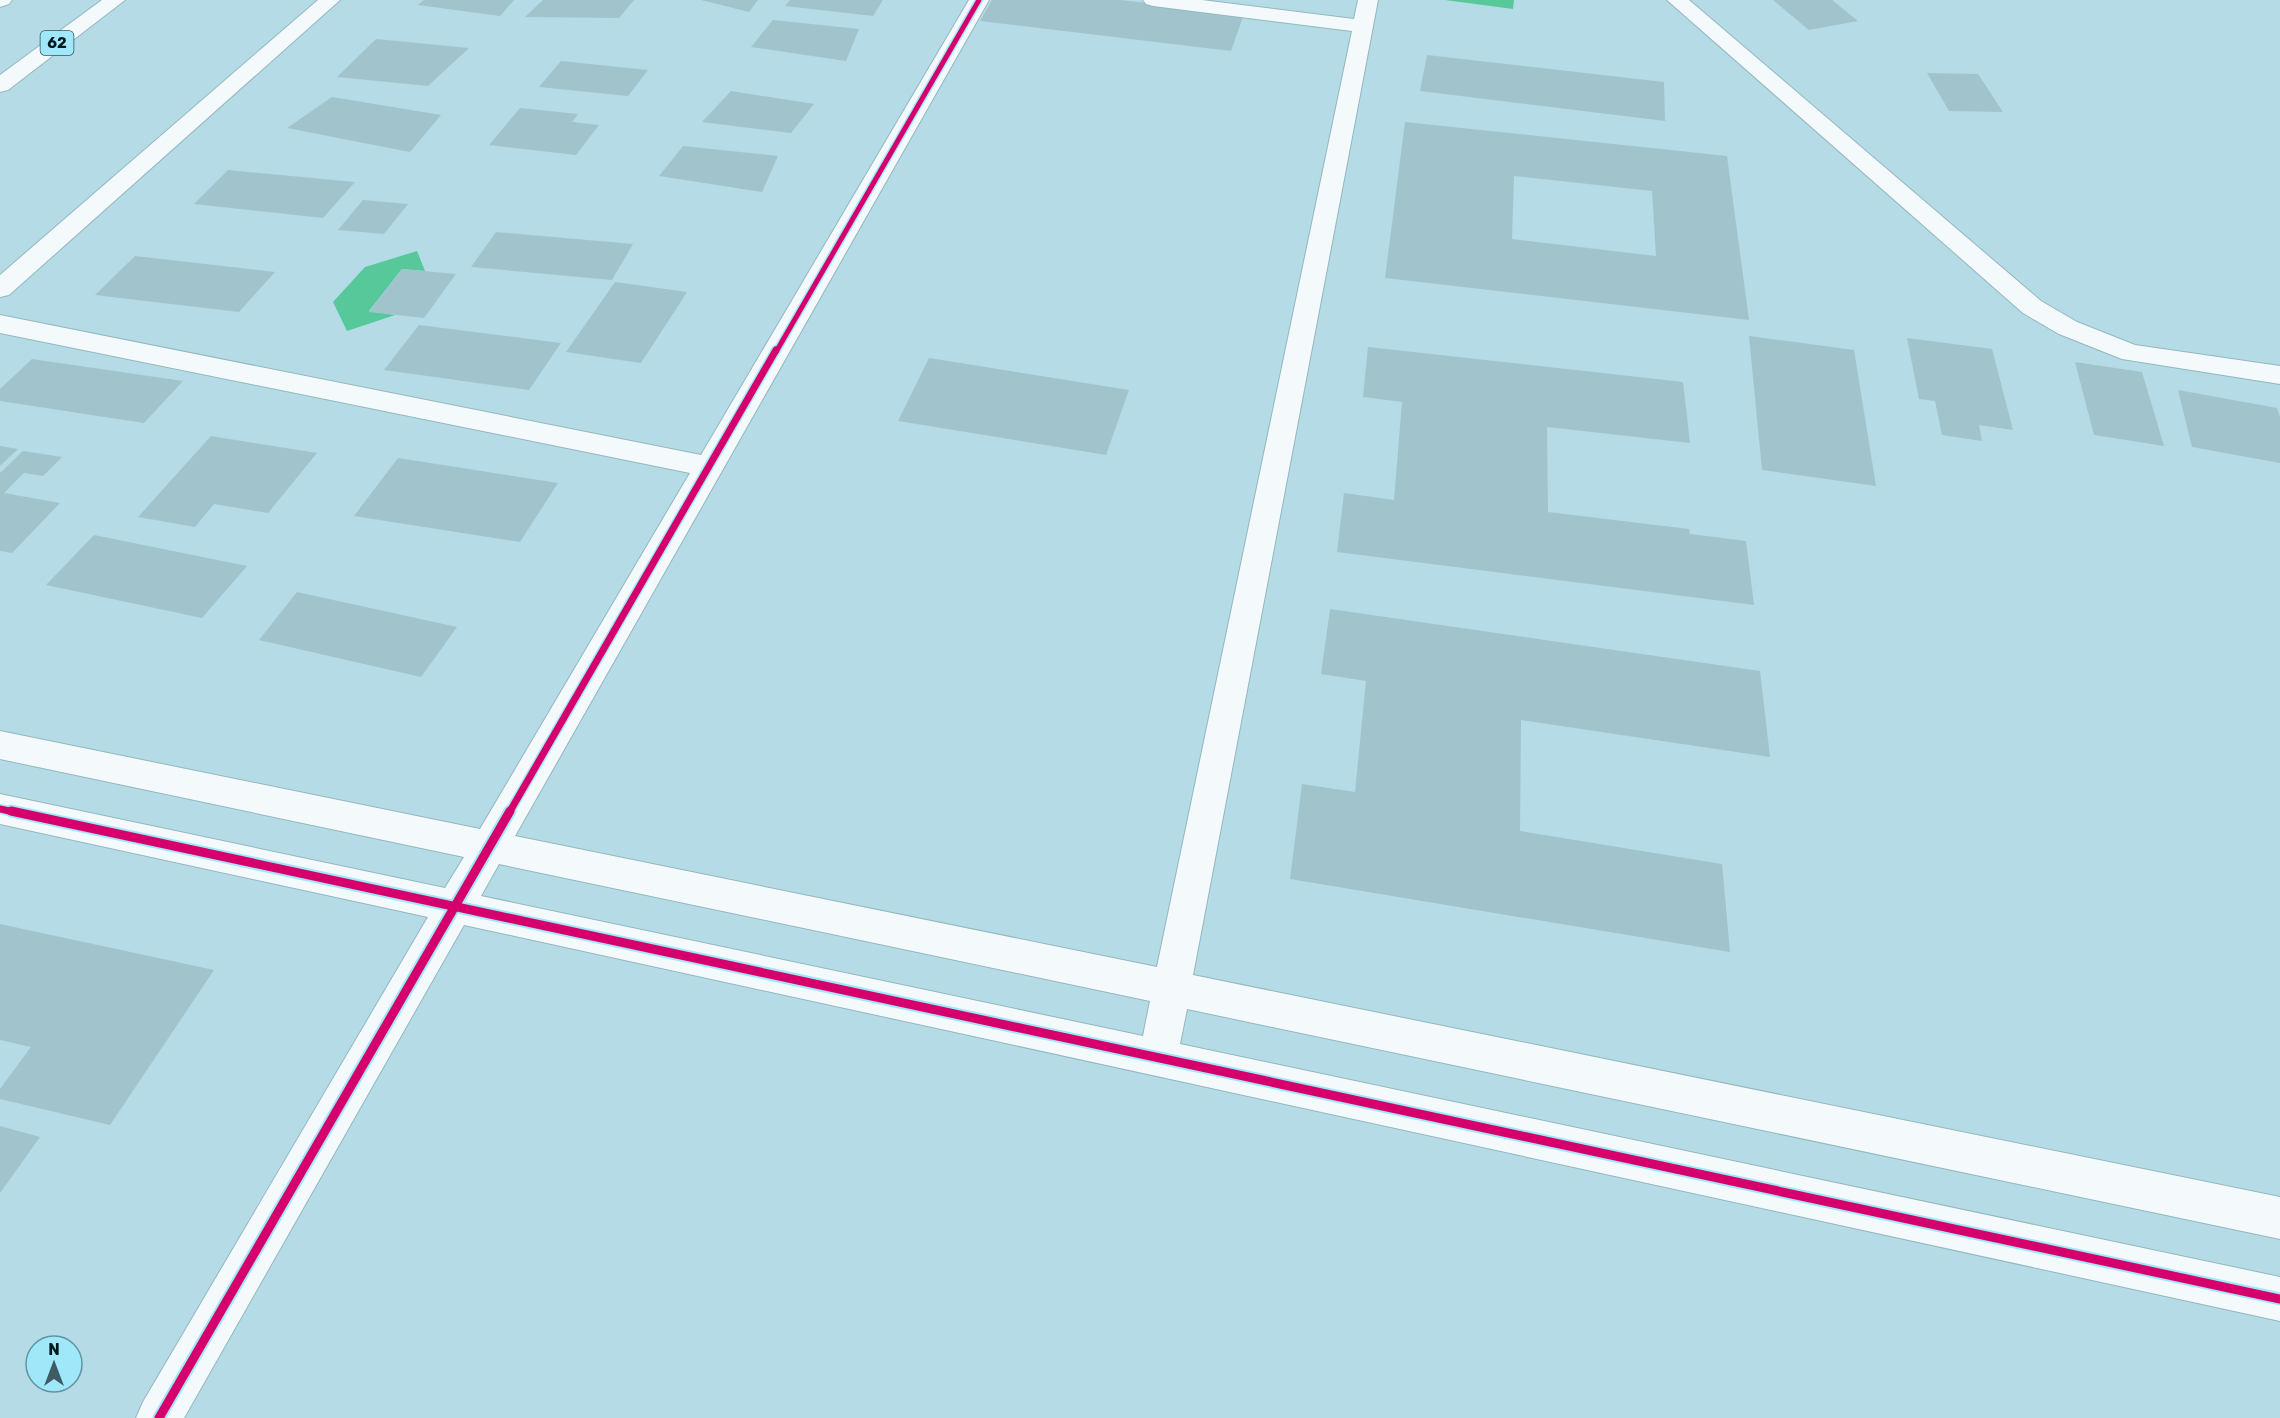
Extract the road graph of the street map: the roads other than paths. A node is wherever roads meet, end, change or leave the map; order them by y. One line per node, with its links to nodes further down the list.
1 (115, 0): 7 (main road, 62)
2 (330, 0): 8 (main road)
3 (979, 0): 11 (main road)
4 (1153, 0): 6 (main road)
5 (1677, 0): 10 (main road)
6 (1366, 13): 16 (main road)
7 (0, 85)
8 (0, 290)
9 (0, 324): 11 (main road)
10 (2280, 375)
11 (709, 467): 14 (main road)
12 (0, 745): 14 (main road)
13 (0, 809): 15 (main road)
14 (490, 846): 15 (main road); 16 (main road)
15 (455, 906): 17 (main road); 20 (main road)
16 (1173, 988): 17 (main road); 18 (main road)
17 (1158, 1058): 19 (main road)
18 (2280, 1218)
19 (2280, 1299)
20 (159, 1418)

